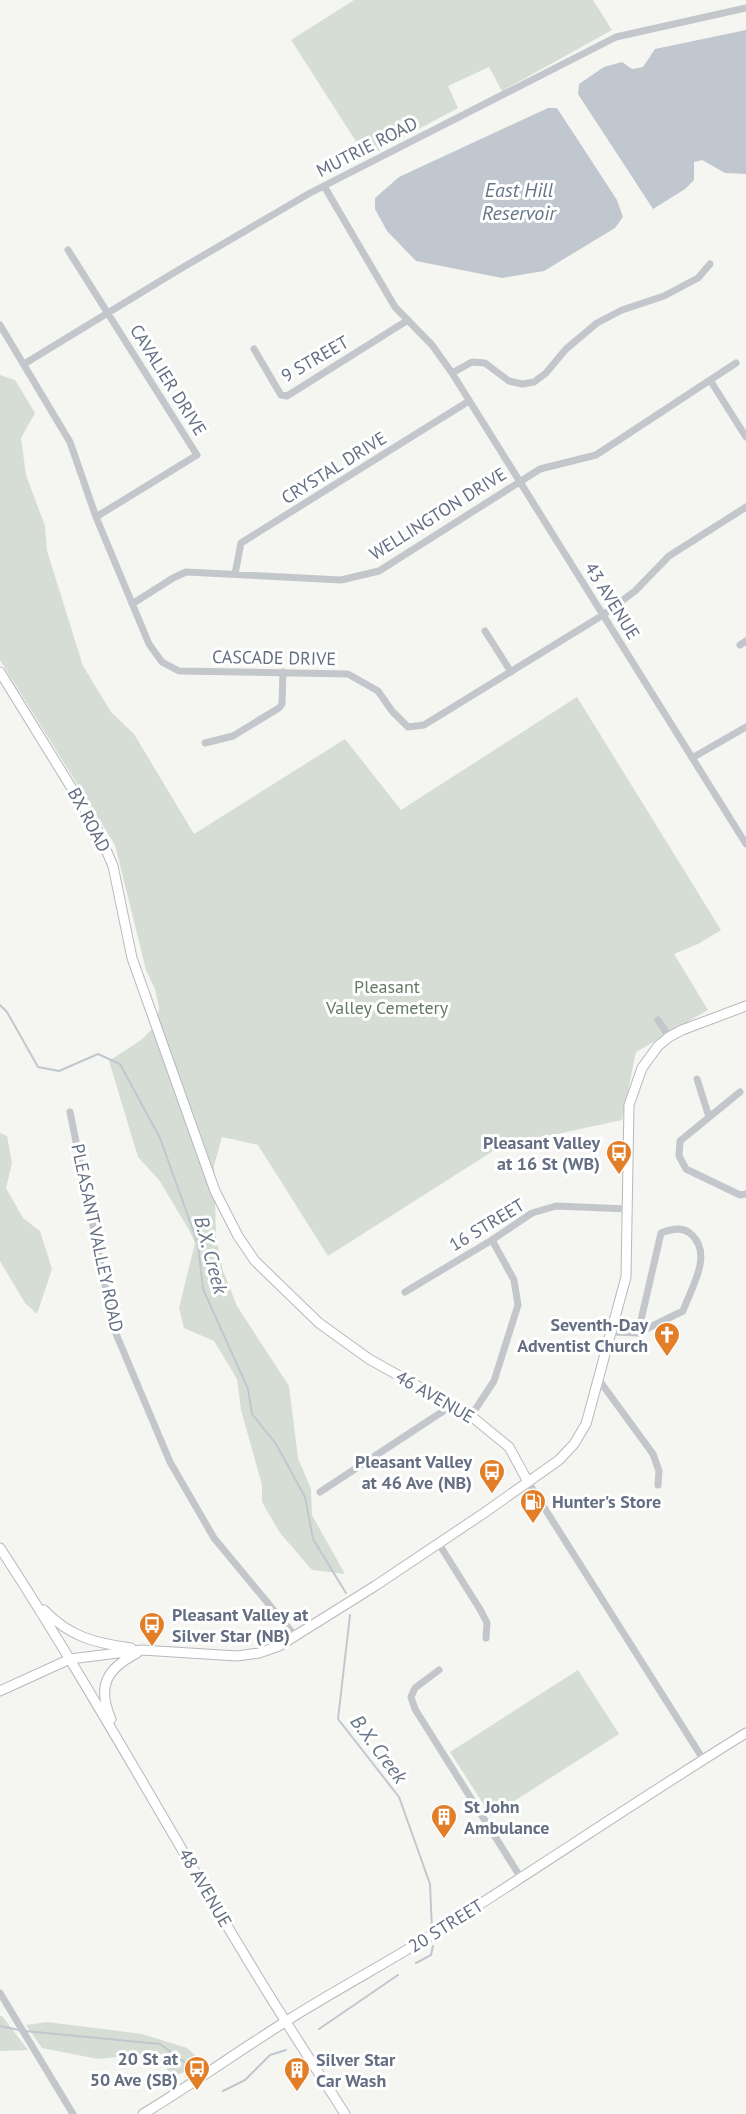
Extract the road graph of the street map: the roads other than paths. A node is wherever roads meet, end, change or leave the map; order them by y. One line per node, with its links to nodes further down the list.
1 (746, 8): 2 (street, MUTRIE ROAD)
2 (324, 186): 5 (street, MUTRIE ROAD); 6 (street, 43 AVENUE)
3 (68, 250): 5 (street)
4 (710, 264): 11 (street)
5 (109, 313): 10 (street, MUTRIE ROAD); 17 (street, CAVALIER DRIVE)
6 (408, 320): 8 (street, 9 STREET); 11 (street, 43 AVENUE)
7 (0, 326): 10 (street, CASCADE DRIVE)
8 (254, 349)
9 (736, 363): 12 (street, WELLINGTON DRIVE)
10 (24, 364): 17 (street, CASCADE DRIVE)
11 (452, 373): 13 (street, 43 AVENUE)
12 (710, 380): 14 (street); 15 (street, WELLINGTON DRIVE)
13 (469, 401): 15 (street, 43 AVENUE); 18 (street, CRYSTAL DRIVE)
14 (746, 437)
15 (519, 482): 18 (street, WELLINGTON DRIVE); 20 (street, 43 AVENUE)
16 (746, 507): 20 (street, CASCADE DRIVE)
17 (96, 517): 19 (street, CASCADE DRIVE)
18 (235, 574): 19 (street, WELLINGTON DRIVE)
19 (132, 604): 23 (street, CASCADE DRIVE)
20 (603, 615): 24 (street, CASCADE DRIVE); 27 (street, 43 AVENUE)
21 (485, 631): 24 (street)
22 (0, 672): 32 (street, BX ROAD)
23 (283, 672): 24 (street, CASCADE DRIVE); 26 (street)
24 (511, 672)
25 (746, 727): 27 (street)
26 (205, 743)
27 (692, 758): 28 (street, 43 AVENUE)
28 (746, 844)
29 (746, 1006): 31 (street)
30 (658, 1020): 31 (street)
31 (669, 1037): 38 (street)
32 (165, 1051): 44 (street, 46 AVENUE)
33 (697, 1079): 36 (street)
34 (740, 1092): 36 (street)
35 (70, 1112): 52 (street, PLEASANT VALLEY ROAD)
36 (710, 1117): 37 (street)
37 (746, 1194)
38 (628, 1209): 39 (street, 16 STREET); 41 (street)
39 (492, 1240): 40 (street, 16 STREET); 45 (street)
40 (405, 1292)
41 (612, 1332): 42 (street); 43 (street)
42 (638, 1333): 42 (street)
43 (599, 1380): 46 (street); 47 (street)
44 (451, 1406): 45 (street, 46 AVENUE); 48 (street)
45 (471, 1416): 46 (street, 46 AVENUE)
46 (528, 1482): 49 (street); 60 (street, 46 AVENUE)
47 (658, 1485)
48 (320, 1492)
49 (439, 1544): 52 (street); 53 (street)
50 (0, 1548): 51 (street)
51 (33, 1599): 54 (street); 55 (street, 48 AVENUE)
52 (297, 1637): 54 (street)
53 (486, 1638)
54 (142, 1650): 55 (street); 59 (street)
55 (70, 1659): 57 (street); 59 (street, 48 AVENUE)
56 (439, 1670): 61 (street)
57 (0, 1691)
58 (746, 1733): 60 (street, 20 STREET)
59 (123, 1748): 63 (street, 48 AVENUE)
60 (703, 1759): 61 (street, 20 STREET)
61 (521, 1878): 63 (street, 20 STREET)
62 (0, 1993): 64 (street)
63 (286, 2021): 65 (street, 20 STREET); 66 (street, 48 AVENUE)
64 (73, 2114)
65 (143, 2114)
66 (345, 2114)

